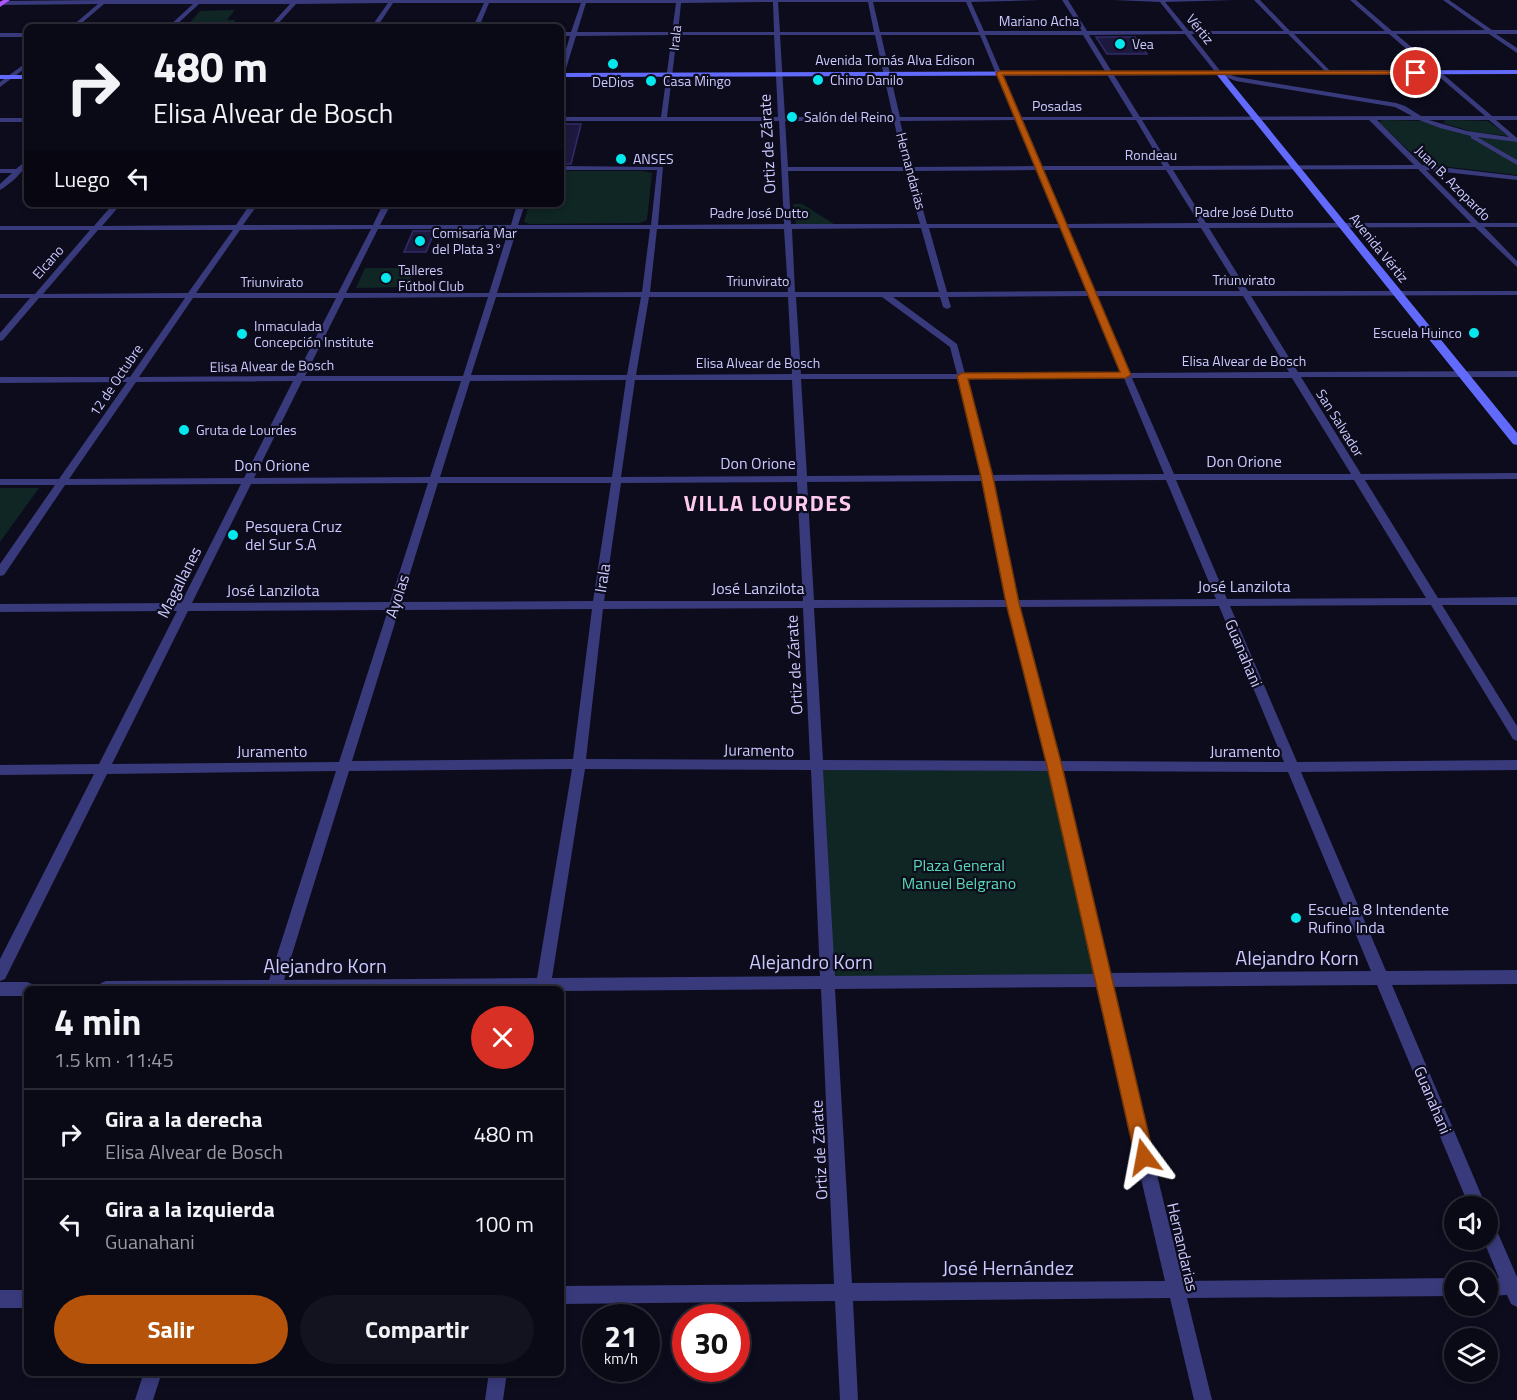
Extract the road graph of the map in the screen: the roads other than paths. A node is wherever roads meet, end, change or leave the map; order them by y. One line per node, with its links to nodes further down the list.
1 (870, 0): 2 (street); 18 (street); 36 (street, Hernandarias)
2 (968, 0): 3 (street); 26 (street, Guanahani)
3 (1037, 0)
4 (1065, 0): 27 (street, San Salvador)
5 (1117, 0): 6 (street)
6 (1161, 0): 7 (street); 28 (street, Vértiz)
7 (1230, 0)
8 (1257, 0): 29 (street)
9 (1353, 0): 30 (street)
10 (1446, 0): 31 (street)
11 (105, 1): 12 (street); 19 (street); 20 (street)
12 (198, 1): 13 (street); 21 (street)
13 (295, 1): 14 (street); 22 (street)
14 (392, 1): 15 (street); 23 (street)
15 (487, 1): 16 (street); 24 (street)
16 (584, 1): 17 (street); 33 (street)
17 (679, 1): 18 (street); 34 (street, Irala)
18 (776, 1): 35 (street, Ortiz de Zárate)
19 (3, 3)
20 (78, 24)
21 (174, 24)
22 (275, 24)
23 (376, 24)
24 (477, 24)
25 (1517, 32): 31 (street, Mariano Acha)
26 (982, 33): 27 (street, Mariano Acha); 36 (street, Mariano Acha); 47 (street, Guanahani)
27 (1084, 33): 28 (street, Mariano Acha); 48 (street, San Salvador)
28 (1187, 33): 29 (street, Mariano Acha); 49 (street, Vértiz)
29 (1289, 33): 30 (street, Mariano Acha); 50 (street)
30 (1391, 33): 31 (street, Mariano Acha); 43 (street)
31 (1490, 33): 39 (street)
32 (564, 34): 33 (street, Mariano Acha)
33 (574, 34): 34 (street, Mariano Acha); 40 (street)
34 (675, 34): 35 (street, Mariano Acha); 45 (street, Irala)
35 (777, 34): 36 (street, Mariano Acha); 42 (street, Ortiz de Zárate)
36 (879, 34): 46 (street, Hernandarias)
37 (0, 35): 38 (street)
38 (24, 35)
39 (1517, 51)
40 (564, 65)
41 (24, 66): 53 (street)
42 (773, 72): 45 (main road, Avenida Tomás Alva Edison); 45 (main road, Avenida Tomás Alva Edison); 46 (main road, Avenida Tomás Alva Edison); 56 (street, Ortiz de Zárate)
43 (1438, 72): 44 (main road, Avenida Tomás Alva Edison); 50 (main road, Avenida Tomás Alva Edison); 63 (street)
44 (1517, 72)
45 (671, 73): 51 (main road, Avenida Tomás Alva Edison); 66 (street, Irala)
46 (887, 73): 47 (main road, Avenida Tomás Alva Edison); 57 (street, Hernandarias)
47 (999, 73): 48 (main road, Avenida Tomás Alva Edison); 58 (street, Guanahani)
48 (1109, 73): 49 (main road, Avenida Tomás Alva Edison); 59 (street, San Salvador)
49 (1219, 73): 50 (main road, Avenida Tomás Alva Edison); 60 (main road, Avenida Vértiz); 62 (street)
50 (1329, 73)
51 (564, 74)
52 (0, 75): 53 (main road)
53 (13, 75): 54 (main road); 55 (street)
54 (24, 75)
55 (0, 85)
56 (782, 118): 57 (street, Posadas); 66 (street, Posadas); 79 (street, Ortiz de Zárate)
57 (898, 118): 58 (street, Posadas); 77 (street, Hernandarias)
58 (1018, 118): 59 (street, Posadas); 78 (street, Guanahani)
59 (1136, 118): 60 (street, Posadas); 73 (street, San Salvador)
60 (1255, 118): 61 (street, Posadas); 74 (main road, Avenida Vértiz)
61 (1371, 118): 62 (street, Posadas); 75 (street, Juan B. Azopardo)
62 (1420, 118): 63 (street, Posadas); 69 (street)
63 (1491, 118): 64 (street, Posadas); 70 (street)
64 (1517, 118)
65 (564, 119): 66 (street, Posadas)
66 (664, 119)
67 (0, 120): 68 (street)
68 (24, 120)
69 (1464, 132): 70 (street); 71 (street)
70 (1517, 140)
71 (1517, 163)
72 (24, 165): 81 (street)
73 (1167, 167): 74 (street, Rondeau); 78 (street, Rondeau); 96 (street, San Salvador)
74 (1296, 167): 75 (street, Rondeau); 89 (main road, Avenida Vértiz)
75 (1420, 167): 83 (street, Rondeau); 90 (street, Juan B. Azopardo)
76 (564, 168): 93 (street, Irala)
77 (908, 168): 78 (street, Rondeau); 79 (street, Rondeau); 94 (street, Hernandarias)
78 (1039, 168): 95 (street, Guanahani)
79 (785, 169): 99 (street, Ortiz de Zárate)
80 (0, 171): 81 (street)
81 (18, 171): 82 (street); 84 (street)
82 (24, 171)
83 (1517, 178)
84 (0, 188)
85 (114, 207): 101 (street, Elcano)
86 (252, 207): 97 (street, 12 de Octubre)
87 (385, 207): 98 (street, Magallanes)
88 (520, 207): 92 (street, Ayolas)
89 (1343, 225): 90 (street, Padre José Dutto); 96 (street, Padre José Dutto); 104 (main road, Avenida Vértiz)
90 (1479, 225): 91 (street, Padre José Dutto); 102 (street, Juan B. Azopardo)
91 (1517, 225)
92 (514, 226): 93 (street, Padre José Dutto); 98 (street, Padre José Dutto); 113 (street, Ayolas)
93 (652, 226): 99 (street, Padre José Dutto); 106 (street, Irala)
94 (926, 226): 95 (street, Padre José Dutto); 99 (street, Padre José Dutto); 109 (street, Hernandarias)
95 (1064, 226): 96 (street, Padre José Dutto); 110 (street, Guanahani)
96 (1203, 226): 103 (street, San Salvador)
97 (238, 227): 98 (street, Padre José Dutto); 101 (street, Padre José Dutto); 111 (street, 12 de Octubre)
98 (375, 227): 112 (street, Magallanes)
99 (789, 227): 107 (street, Ortiz de Zárate)
100 (0, 228): 101 (street, Padre José Dutto)
101 (96, 228): 115 (street, Elcano)
102 (1517, 265)
103 (1244, 293): 104 (street, Triunvirato); 110 (street, Triunvirato); 118 (street, San Salvador)
104 (1398, 293): 105 (street, Triunvirato); 119 (main road, Avenida Vértiz)
105 (1517, 293)
106 (646, 294): 107 (street, Triunvirato); 113 (street, Triunvirato); 123 (street, Irala)
107 (791, 294): 108 (street, Triunvirato); 124 (street, Ortiz de Zárate)
108 (884, 294): 109 (street, Triunvirato); 122 (street, Hernandarias)
109 (944, 294): 110 (street, Triunvirato); 116 (street, Hernandarias)
110 (1092, 294): 121 (street, Guanahani)
111 (190, 295): 112 (street, Triunvirato); 115 (street, Triunvirato); 128 (street, 12 de Octubre)
112 (341, 295): 113 (street, Triunvirato); 126 (street, Magallanes)
113 (492, 295): 125 (street, Ayolas)
114 (0, 296): 115 (street, Triunvirato)
115 (36, 296): 117 (street, Elcano)
116 (947, 307)
117 (0, 338)
118 (1294, 374): 119 (street, Elisa Alvear de Bosch); 121 (street, Elisa Alvear de Bosch); 130 (street, San Salvador)
119 (1463, 374): 120 (street, Elisa Alvear de Bosch); 129 (main road, Avenida Vértiz)
120 (1517, 374)
121 (1126, 375): 122 (street, Elisa Alvear de Bosch); 133 (street, Guanahani)
122 (962, 376): 124 (street, Elisa Alvear de Bosch); 132 (street, Hernandarias)
123 (631, 377): 124 (street, Elisa Alvear de Bosch); 125 (street, Elisa Alvear de Bosch); 135 (street, Irala)
124 (795, 377): 134 (street, Ortiz de Zárate)
125 (466, 378): 126 (street, Elisa Alvear de Bosch); 137 (street, Ayolas)
126 (299, 379): 128 (street, Elisa Alvear de Bosch); 136 (street, Magallanes)
127 (0, 380): 128 (street, Elisa Alvear de Bosch)
128 (131, 381): 139 (street, 12 de Octubre)
129 (1517, 441)
130 (1357, 476): 131 (street, Don Orione); 133 (street, Don Orione); 141 (street, San Salvador)
131 (1517, 476)
132 (987, 477): 133 (street, Don Orione); 134 (street, Don Orione); 144 (street, Hernandarias)
133 (1170, 477): 143 (street, Guanahani)
134 (802, 478): 135 (street, Don Orione); 145 (street, Ortiz de Zárate)
135 (617, 479): 137 (street, Don Orione); 146 (street, Irala)
136 (248, 480): 137 (street, Don Orione); 139 (street, Don Orione); 147 (street, Magallanes)
137 (434, 480): 148 (street, Ayolas)
138 (0, 482): 139 (street, Don Orione)
139 (62, 482): 140 (street, 12 de Octubre)
140 (0, 572)
141 (1434, 601): 142 (street, José Lanzilota); 143 (street, José Lanzilota); 150 (street, San Salvador)
142 (1517, 601)
143 (1223, 602): 144 (street, José Lanzilota); 156 (street, Guanahani)
144 (1012, 603): 145 (street, José Lanzilota); 153 (street, Hernandarias)
145 (807, 604): 146 (street, José Lanzilota); 155 (street, Ortiz de Zárate)
146 (598, 605): 148 (street, José Lanzilota); 151 (street, Irala)
147 (185, 606): 148 (street, José Lanzilota); 149 (street, José Lanzilota); 157 (street, Magallanes)
148 (394, 606): 154 (street, Ayolas)
149 (0, 608)
150 (1517, 736)
151 (579, 764): 154 (street, Juramento); 155 (street, Juramento); 165 (street, Irala)
152 (1517, 765): 156 (street, Juramento)
153 (1054, 766): 155 (street, Juramento); 156 (street, Juramento); 162 (street, Hernandarias)
154 (343, 767): 157 (street, Juramento); 164 (street, Ayolas)
155 (816, 767): 163 (street, Ortiz de Zárate)
156 (1292, 767): 161 (street, Guanahani)
157 (103, 769): 158 (street, Juramento); 159 (street, Magallanes)
158 (0, 770)
159 (0, 974)
160 (1517, 977): 161 (street, Alejandro Korn)
161 (1381, 978): 162 (street, Alejandro Korn); 169 (street, Guanahani)
162 (1102, 980): 163 (street, Alejandro Korn); 173 (street, Hernandarias)
163 (827, 982): 166 (street, Alejandro Korn); 175 (street, Ortiz de Zárate)
164 (275, 986)
165 (543, 986)
166 (564, 987)
167 (0, 989): 168 (street)
168 (24, 989)
169 (1474, 1196)
170 (1497, 1250): 174 (street)
171 (1444, 1287): 173 (street, José Hernández)
172 (1498, 1288): 174 (street)
173 (1176, 1289): 175 (street, José Hernández); 184 (street, Hernandarias)
174 (1515, 1290)
175 (843, 1292): 176 (street, José Hernández); 183 (street, Ortiz de Zárate)
176 (564, 1295)
177 (0, 1299): 178 (street)
178 (24, 1299)
179 (152, 1376): 181 (street)
180 (497, 1376): 182 (street)
181 (144, 1400)
182 (494, 1400)
183 (849, 1400)
184 (1203, 1400)

